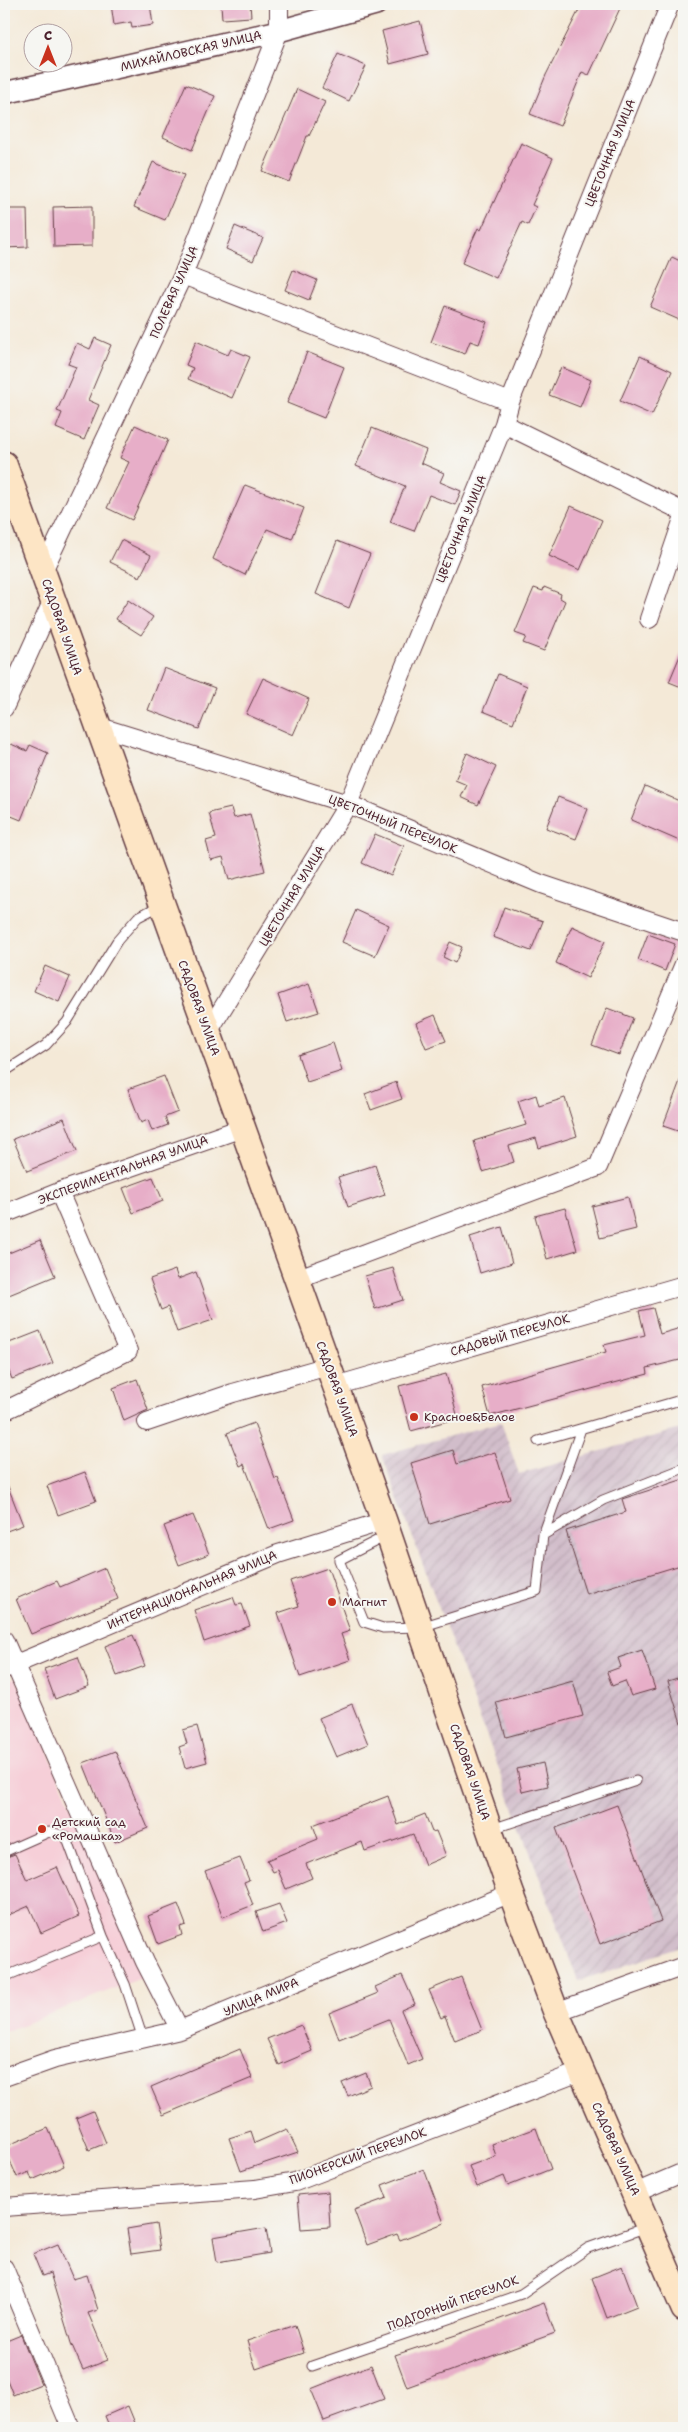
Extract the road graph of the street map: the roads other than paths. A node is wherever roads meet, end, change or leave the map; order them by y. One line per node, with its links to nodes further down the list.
1 (278, 4): 4 (street, ПОЛЕВАЯ УЛИЦА)
2 (376, 4): 4 (street, МИХАЙЛОВСКАЯ УЛИЦА)
3 (670, 4): 7 (street, ЦВЕТОЧНАЯ УЛИЦА)
4 (279, 31): 5 (street, МИХАЙЛОВСКАЯ УЛИЦА); 6 (street, ПОЛЕВАЯ УЛИЦА)
5 (4, 93)
6 (183, 274): 7 (street); 12 (street, ПОЛЕВАЯ УЛИЦА)
7 (510, 402): 8 (street, ЦВЕТОЧНАЯ УЛИЦА)
8 (504, 424): 10 (street); 17 (street, ЦВЕТОЧНАЯ УЛИЦА)
9 (4, 464): 12 (main road, САДОВАЯ УЛИЦА)
10 (684, 512)
11 (684, 516): 14 (street)
12 (42, 571): 13 (main road, САДОВАЯ УЛИЦА)
13 (52, 602): 15 (street); 16 (main road, САДОВАЯ УЛИЦА)
14 (649, 619)
15 (4, 708)
16 (97, 726): 17 (street, ЦВЕТОЧНЫЙ ПЕРЕУЛОК); 18 (main road, САДОВАЯ УЛИЦА)
17 (348, 804): 19 (street, ЦВЕТОЧНЫЙ ПЕРЕУЛОК); 21 (street, ЦВЕТОЧНАЯ УЛИЦА)
18 (162, 905): 21 (main road, САДОВАЯ УЛИЦА); 22 (lane)
19 (684, 932)
20 (684, 964): 26 (street)
21 (208, 1032): 23 (main road, САДОВАЯ УЛИЦА)
22 (4, 1072)
23 (242, 1128): 24 (street, ЭКСПЕРИМЕНТАЛЬНАЯ УЛИЦА); 26 (main road, САДОВАЯ УЛИЦА)
24 (59, 1192): 25 (street, ЭКСПЕРИМЕНТАЛЬНАЯ УЛИЦА); 30 (street)
25 (4, 1214)
26 (296, 1279): 28 (main road, САДОВАЯ УЛИЦА)
27 (684, 1285): 28 (street, САДОВЫЙ ПЕРЕУЛОК)
28 (332, 1376): 31 (street, САДОВЫЙ ПЕРЕУЛОК); 35 (main road, САДОВАЯ УЛИЦА)
29 (684, 1399): 32 (lane)
30 (4, 1411)
31 (147, 1422)
32 (581, 1429): 33 (lane); 36 (lane)
33 (538, 1441)
34 (684, 1468): 36 (lane)
35 (386, 1528): 37 (main road, САДОВАЯ УЛИЦА); 37 (lane); 39 (street, ИНТЕРНАЦИОНАЛЬНАЯ УЛИЦА)
36 (543, 1535): 37 (lane)
37 (421, 1627): 41 (main road, САДОВАЯ УЛИЦА)
38 (4, 1640): 39 (street)
39 (9, 1667): 48 (street)
40 (636, 1781): 41 (lane)
41 (490, 1830): 43 (main road, САДОВАЯ УЛИЦА)
42 (4, 1852): 44 (lane)
43 (511, 1893): 47 (main road, САДОВАЯ УЛИЦА); 48 (street, УЛИЦА МИРА)
44 (103, 1936): 46 (lane); 49 (lane)
45 (684, 1966): 47 (street)
46 (4, 1977)
47 (556, 2012): 50 (main road, САДОВАЯ УЛИЦА)
48 (180, 2030): 49 (street, УЛИЦА МИРА)
49 (143, 2039): 51 (street, УЛИЦА МИРА)
50 (582, 2071): 53 (main road, САДОВАЯ УЛИЦА); 54 (street, ПИОНЕРСКИЙ ПЕРЕУЛОК)
51 (4, 2077)
52 (684, 2172): 53 (street)
53 (635, 2194): 55 (main road, САДОВАЯ УЛИЦА)
54 (4, 2207)
55 (650, 2226): 57 (main road, САДОВАЯ УЛИЦА); 58 (lane, ПОДГОРНЫЙ ПЕРЕУЛОК)
56 (4, 2268): 59 (street)
57 (684, 2309)
58 (312, 2366)
59 (71, 2428)

